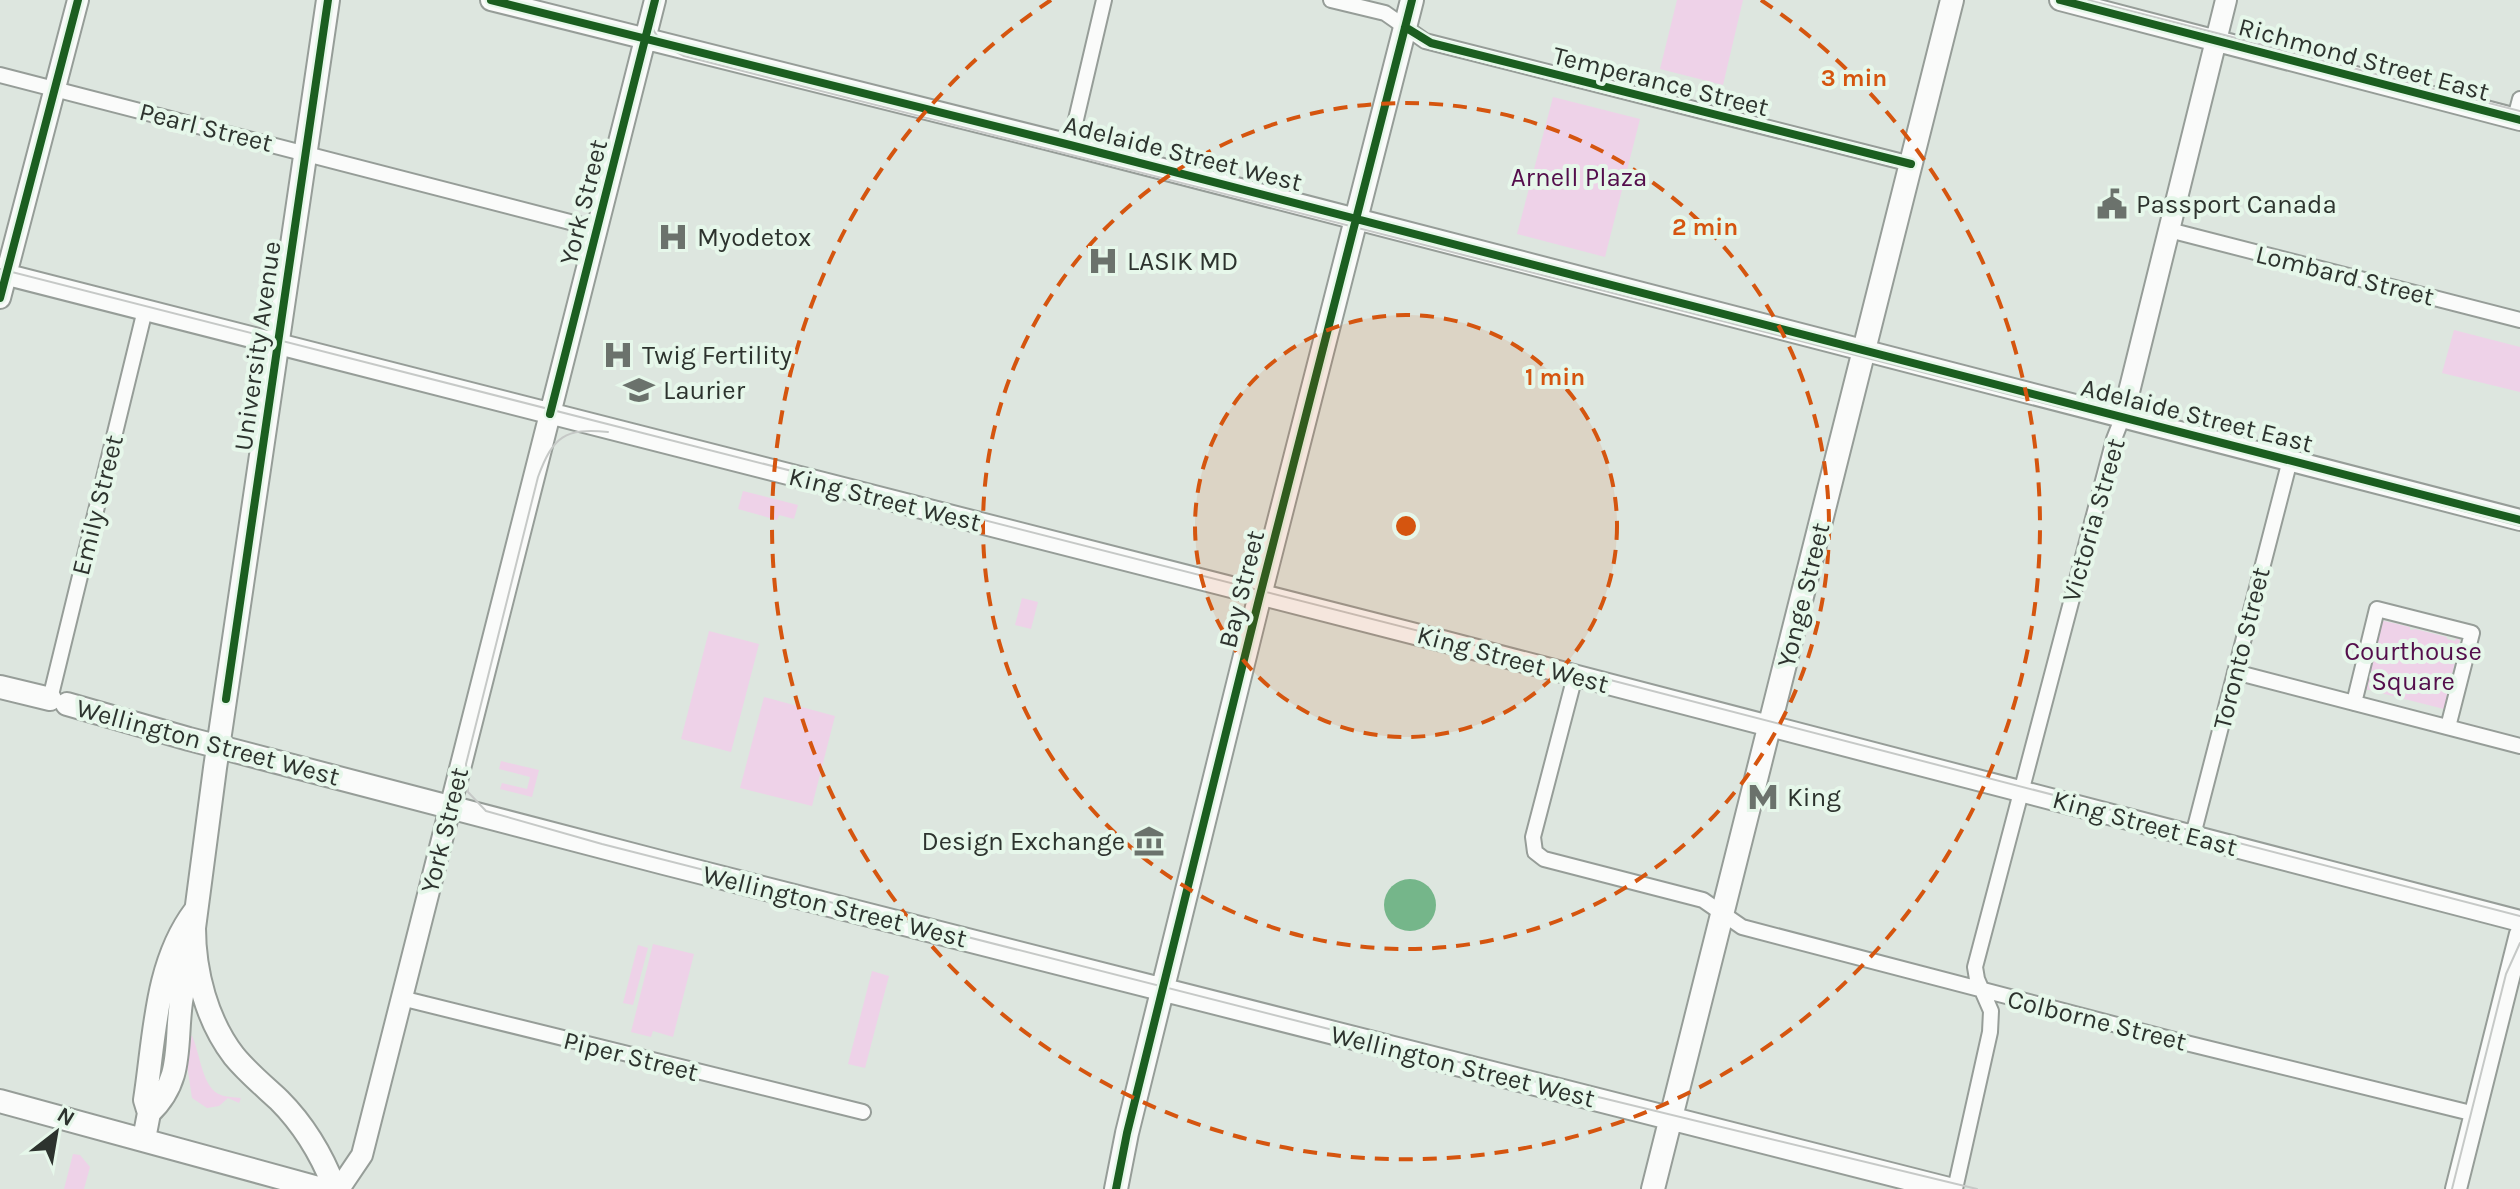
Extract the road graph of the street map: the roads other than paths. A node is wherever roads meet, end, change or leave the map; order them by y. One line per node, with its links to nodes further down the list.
1 (78, 0): 15 (main road)
2 (328, 0): 18 (main road, University Avenue)
3 (491, 0): 12 (main road, Adelaide Street West)
4 (655, 0): 12 (main road, York Street)
5 (1104, 0): 17 (street)
6 (1331, 0): 11 (street, Temperance Street)
7 (1412, 0): 11 (main road, Bay Street)
8 (1952, 0): 19 (main road, Yonge Street)
9 (2060, 0): 13 (main road, Richmond Street East)
10 (2226, 0): 13 (main road, Victoria Street)
11 (1405, 27): 19 (street, Temperance Street); 20 (main road, Bay Street)
12 (645, 39): 17 (main road, Adelaide Street West); 21 (main road, York Street)
13 (2216, 41): 16 (main road, Richmond Street East); 22 (main road, Victoria Street)
14 (0, 75): 15 (street, Pearl Street)
15 (55, 89): 18 (street, Pearl Street); 23 (main road)
16 (2518, 112)
17 (1070, 145): 20 (main road, Adelaide Street West)
18 (304, 152): 21 (street, Pearl Street); 27 (main road, University Avenue)
19 (1911, 164): 28 (main road, Yonge Street)
20 (1356, 219): 28 (main road, Adelaide Street West); 33 (main road, Bay Street)
21 (597, 229): 29 (main road, York Street)
22 (2169, 230): 26 (street, Lombard Street); 30 (main road, Victoria Street)
23 (3, 274): 24 (main road); 25 (main road, King Street West)
24 (0, 298)
25 (145, 310): 27 (main road, King Street West); 37 (street, Emily Street)
26 (2520, 320)
27 (278, 345): 29 (main road, King Street West); 41 (main road, University Avenue)
28 (1864, 350): 30 (main road, Adelaide Street East); 39 (main road, Yonge Street)
29 (550, 414): 33 (main road, King Street West); 44 (main road, York Street)
30 (2123, 416): 31 (main road, Adelaide Street East); 43 (street, Victoria Street)
31 (2290, 460): 32 (main road, Adelaide Street East); 34 (street, Toronto Street)
32 (2520, 520)
33 (1260, 595): 35 (main road, King Street West); 51 (main road, Bay Street)
34 (2235, 672): 38 (street); 45 (street, Toronto Street)
35 (1575, 676): 39 (main road, King Street West); 47 (street, Colborne Street)
36 (0, 687): 37 (main road, Wellington Street West)
37 (58, 702): 41 (main road, Wellington Street West)
38 (2354, 703): 40 (street); 40 (street)
39 (1771, 726): 43 (main road, King Street East); 47 (main road, Yonge Street)
40 (2448, 727): 42 (street)
41 (218, 746): 44 (main road, Wellington Street West); 46 (main road, University Avenue)
42 (2520, 746)
43 (2022, 791): 45 (main road, King Street East); 52 (street, Victoria Street)
44 (450, 806): 51 (main road, Wellington Street West); 53 (main road, York Street)
45 (2193, 835): 48 (main road, King Street East)
46 (196, 910): 50 (main road, University Avenue); 56 (main road)
47 (1722, 915): 52 (street, Colborne Street); 58 (main road, Yonge Street)
48 (2520, 921)
49 (2520, 934): 57 (main road)
50 (195, 951): 56 (main road); 61 (main road, University Avenue)
51 (1163, 990): 58 (main road, Wellington Street West); 62 (main road, Bay Street)
52 (1983, 991): 57 (street, Colborne Street); 64 (street, Victoria Street)
53 (401, 998): 55 (street, Piper Street); 61 (main road, York Street)
54 (0, 1101): 59 (main road)
55 (863, 1112)
56 (149, 1113): 59 (main road)
57 (2475, 1114): 65 (main road)
58 (1671, 1119): 63 (main road, Yonge Street); 64 (main road, Wellington Street West)
59 (144, 1139): 60 (main road)
60 (322, 1189)
61 (337, 1189)
62 (1116, 1189)
63 (1653, 1189)
64 (1952, 1189)
65 (2456, 1189)

